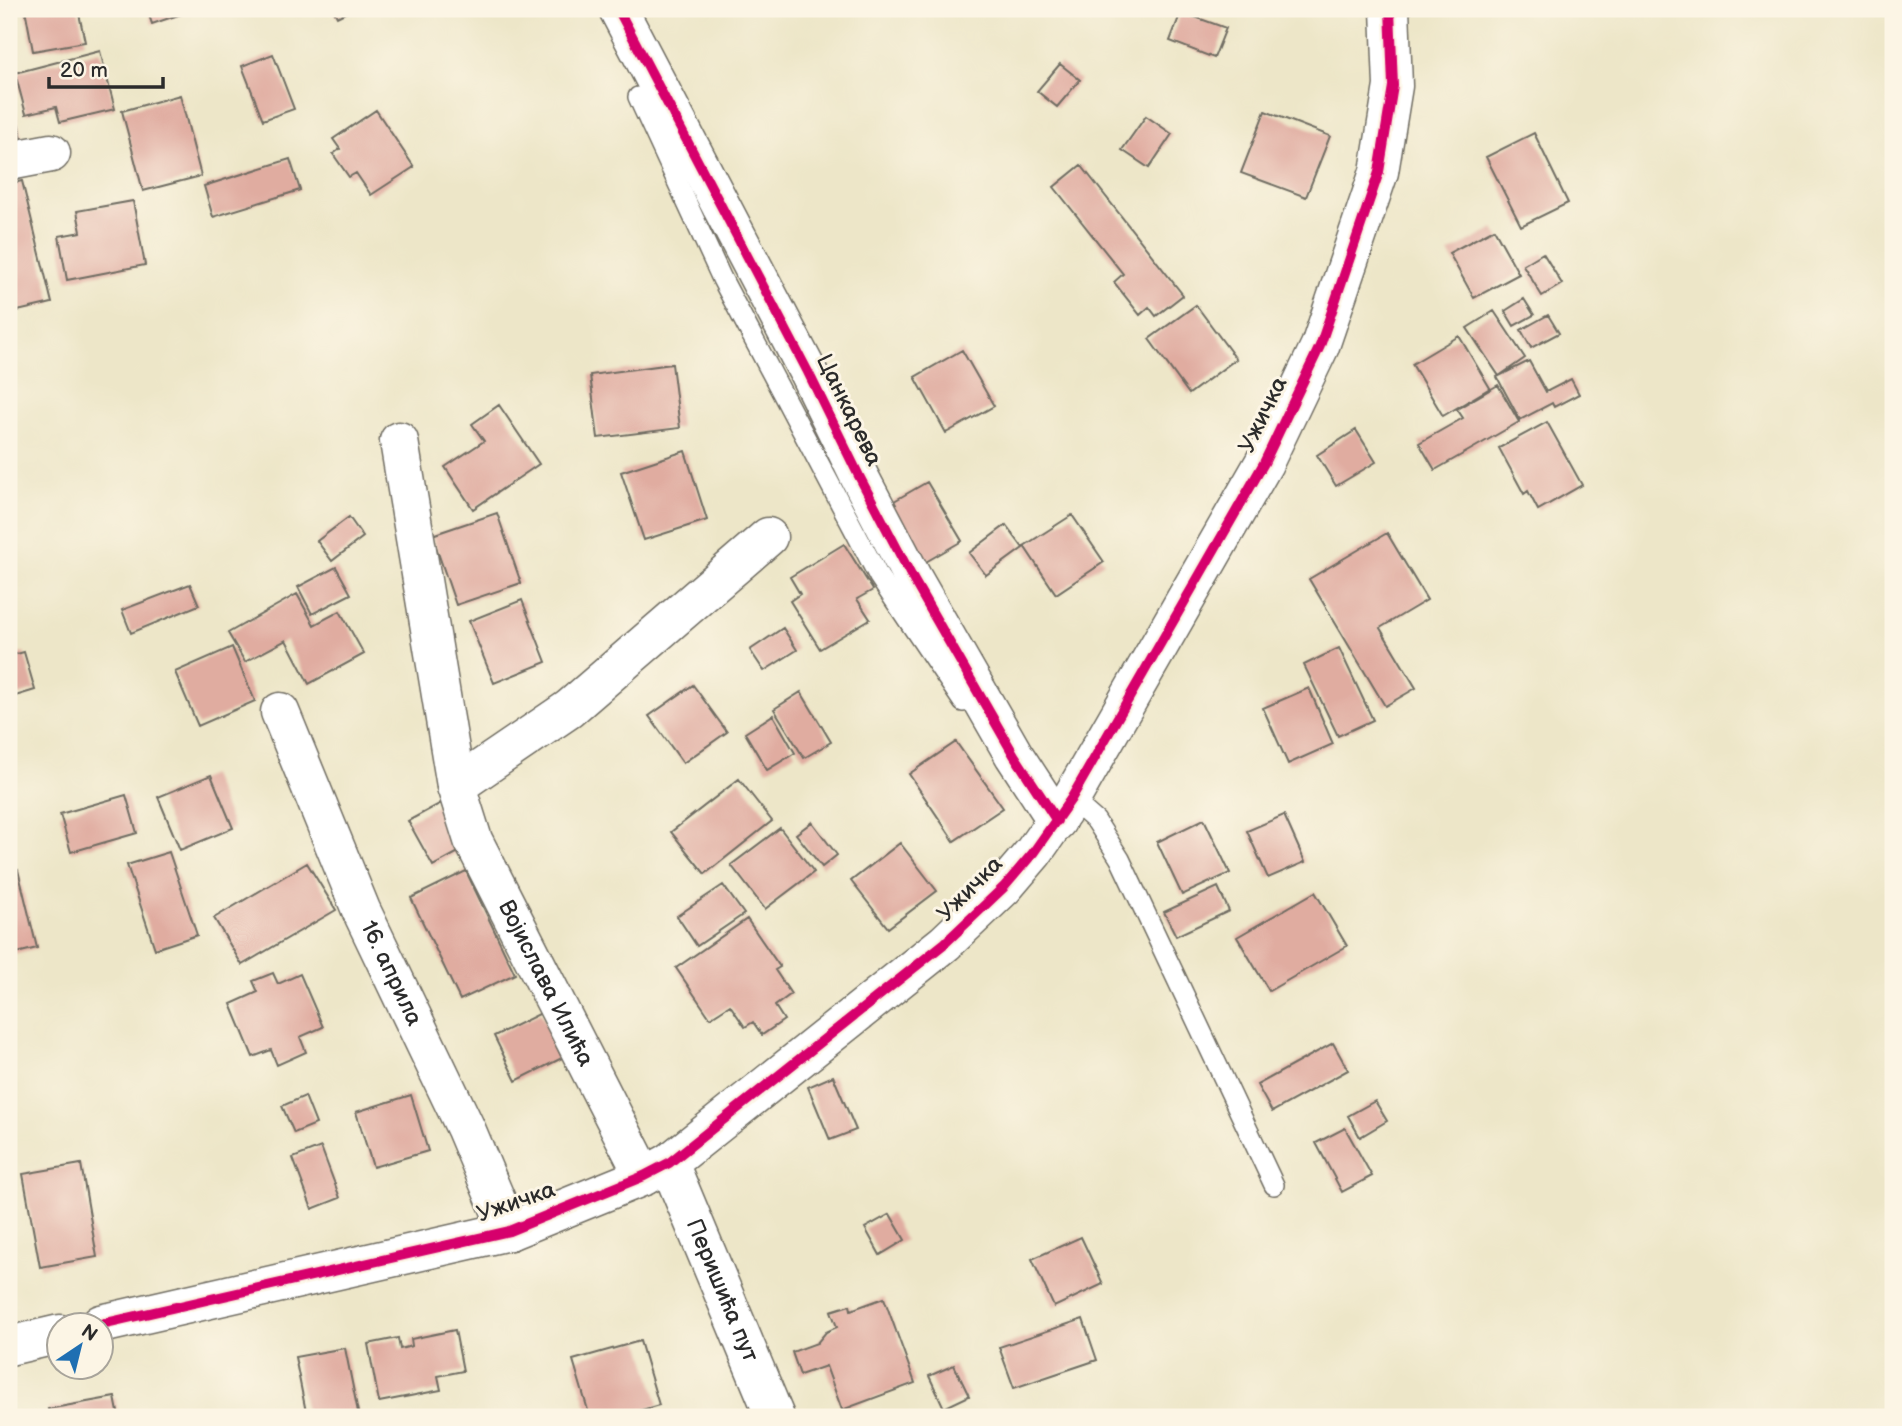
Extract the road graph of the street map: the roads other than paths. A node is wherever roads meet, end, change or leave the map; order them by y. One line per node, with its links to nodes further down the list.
1 (618, 9): 10 (street, Цанкарева)
2 (1390, 9): 10 (street, Ужичка)
3 (638, 97): 10 (lane)
4 (51, 153): 5 (street)
5 (9, 161)
6 (399, 441): 9 (street, Војислава Илића)
7 (768, 537): 9 (street)
8 (280, 712): 13 (street, 16. априла)
9 (456, 786): 11 (street, Војислава Илића)
10 (1059, 817): 11 (street, Ужичка); 12 (lane)
11 (657, 1169): 13 (street, Ужичка); 17 (street, Перишића пут)
12 (1274, 1185)
13 (509, 1231): 14 (street, Ужичка)
14 (116, 1322)
15 (46, 1337): 16 (street)
16 (9, 1346)
17 (775, 1417)

